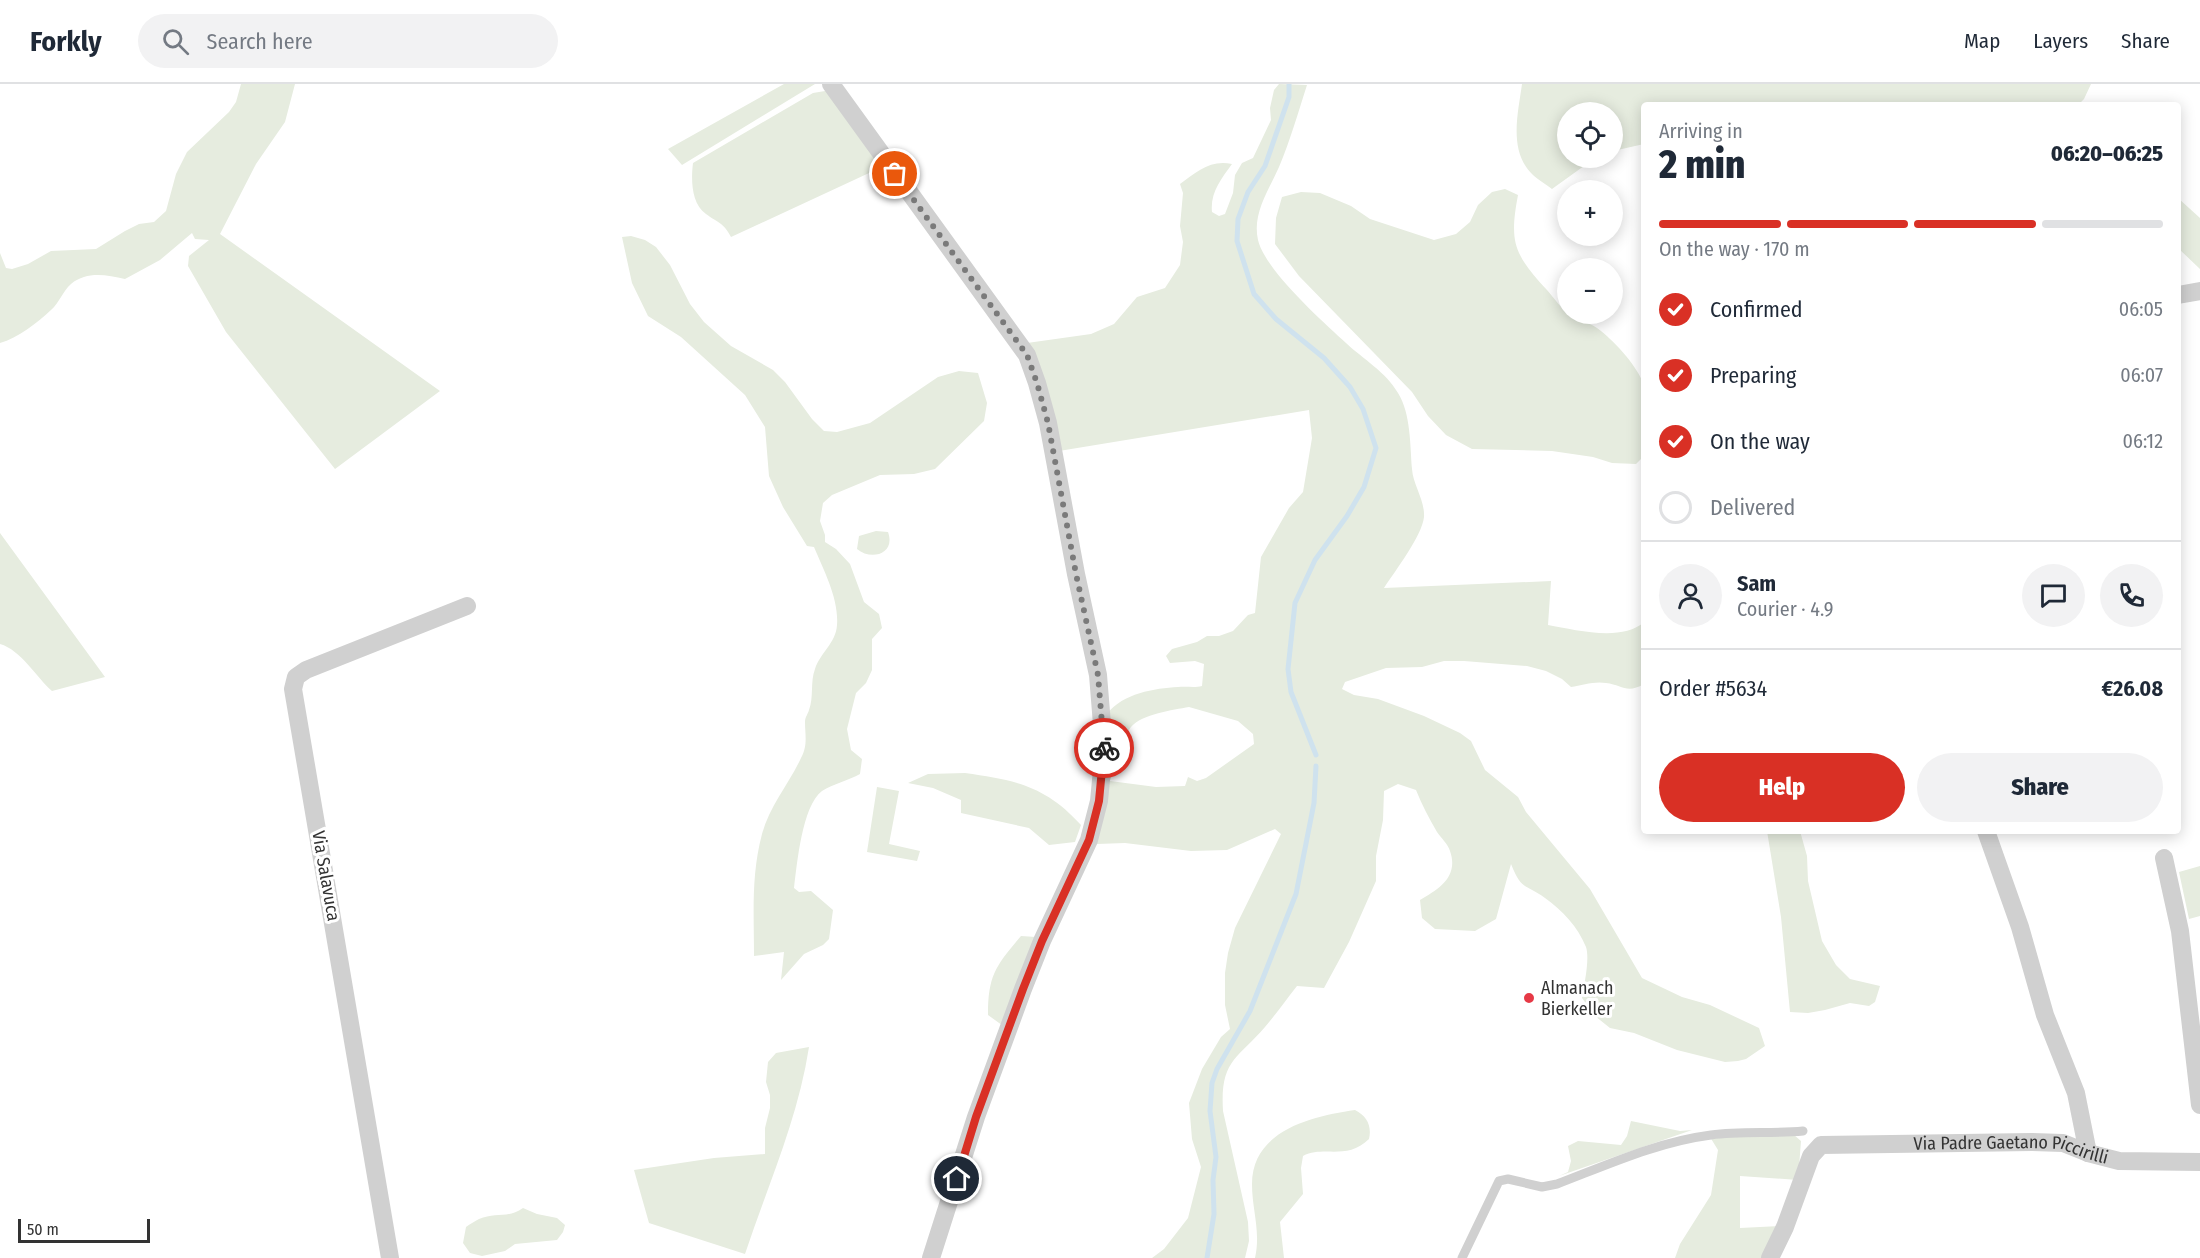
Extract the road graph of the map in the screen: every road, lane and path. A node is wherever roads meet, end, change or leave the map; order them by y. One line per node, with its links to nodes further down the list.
1 (831, 84): 12 (street)
2 (2200, 291): 3 (street)
3 (2181, 294)
4 (467, 606): 11 (street, Via Salavuca)
5 (1987, 834): 9 (street)
6 (2164, 858): 7 (street)
7 (2200, 1105)
8 (1803, 1131): 13 (lane)
9 (2088, 1154): 10 (street, Via Padre Gaetano Piccirilli); 14 (street, Via Padre Gaetano Piccirilli)
10 (2200, 1162)
11 (390, 1258)
12 (931, 1258)
13 (1462, 1258)
14 (1770, 1258)

